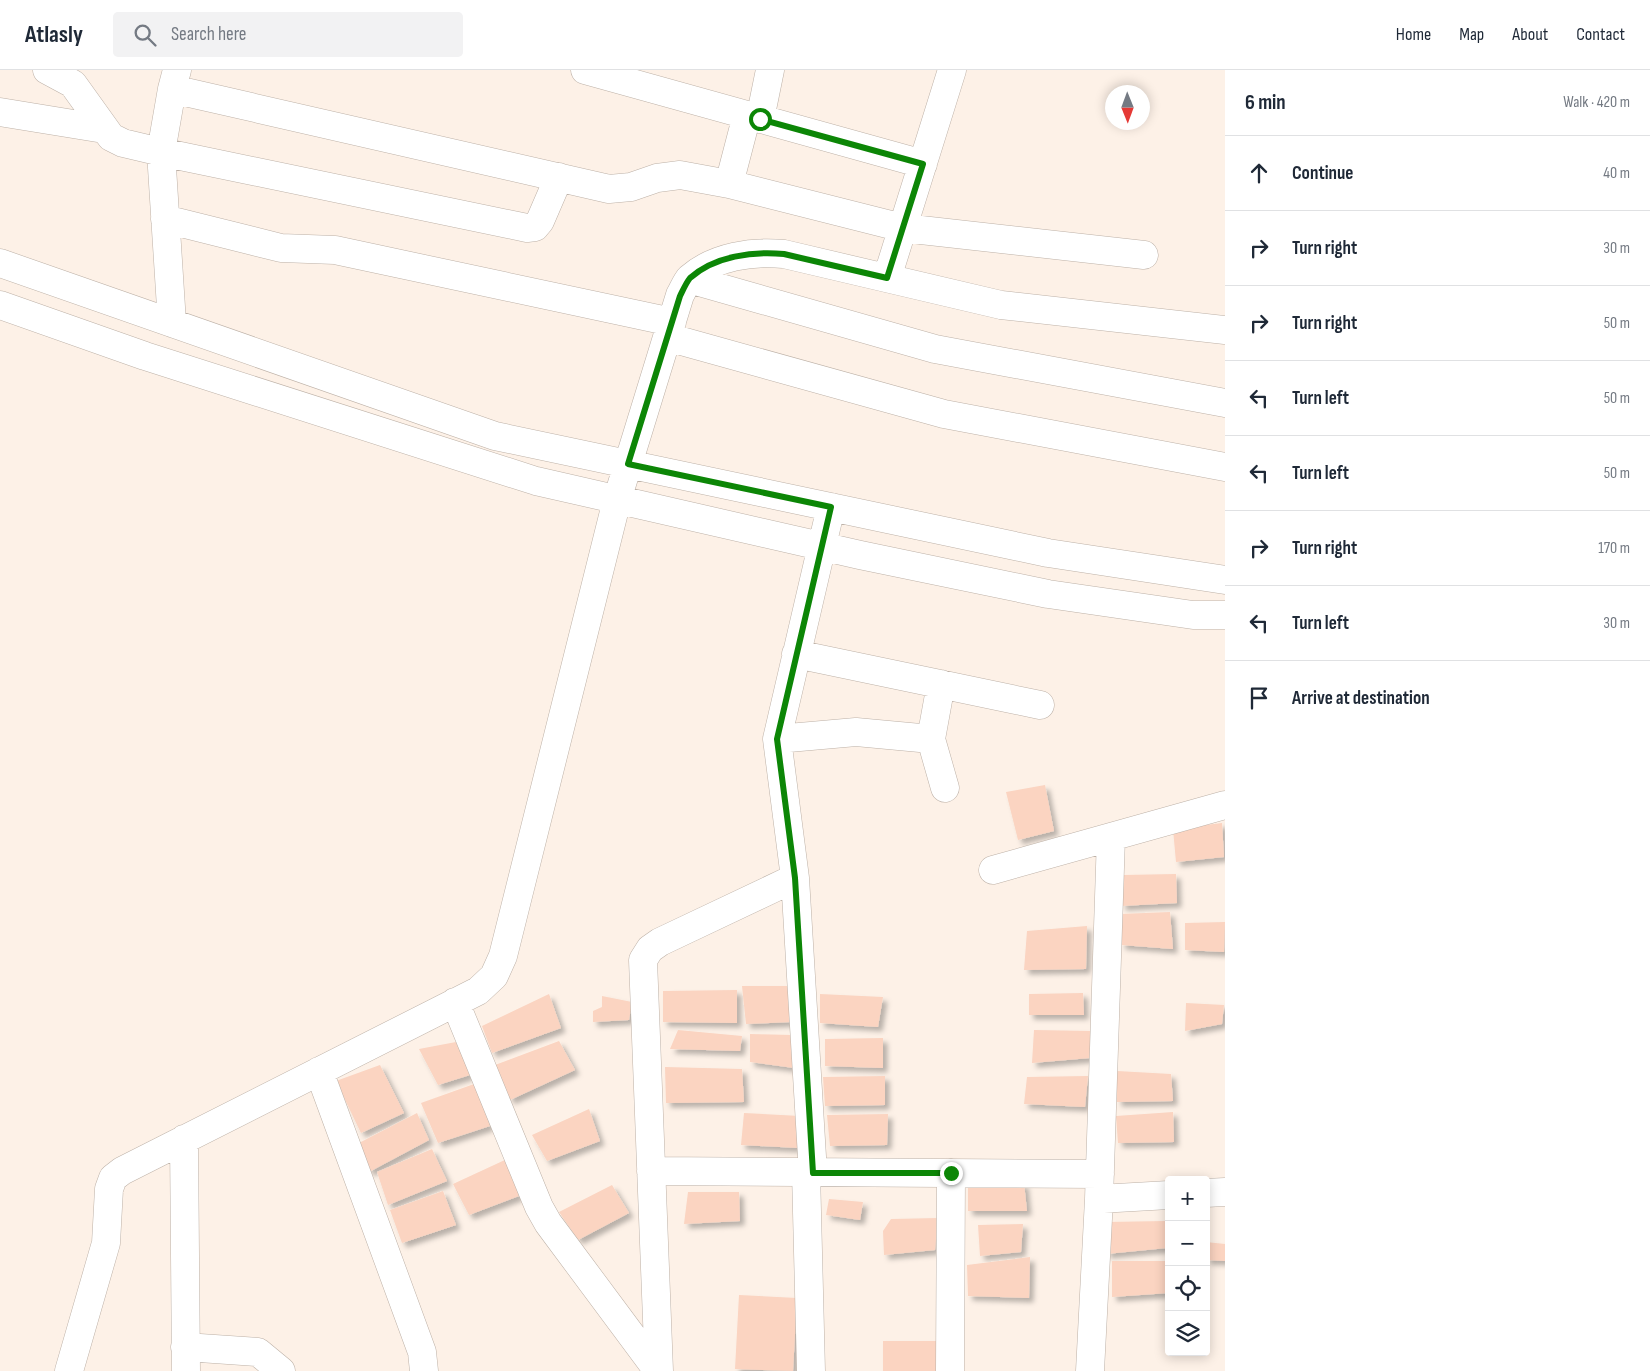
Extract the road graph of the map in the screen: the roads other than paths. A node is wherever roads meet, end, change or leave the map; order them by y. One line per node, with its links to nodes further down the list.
1 (47, 70): 8 (street)
2 (585, 70): 7 (street)
3 (770, 70): 7 (street)
4 (952, 70): 10 (street)
5 (174, 80): 9 (street); 11 (street)
6 (0, 112): 8 (street)
7 (754, 117): 10 (street); 12 (street)
8 (104, 129): 9 (street)
9 (161, 152): 11 (street); 13 (street)
10 (923, 164): 14 (street)
11 (559, 177): 12 (street)
12 (729, 184): 14 (street)
13 (165, 219): 21 (street); 22 (street)
14 (903, 228): 15 (street); 17 (street)
15 (1144, 255)
16 (0, 263): 20 (street)
17 (887, 278): 18 (street); 23 (street)
18 (690, 279): 22 (street); 25 (street)
19 (0, 305): 24 (street)
20 (138, 311): 21 (street); 24 (street)
21 (172, 323): 26 (street)
22 (669, 330): 26 (street); 27 (street)
23 (1225, 330)
24 (127, 349): 28 (street)
25 (1225, 403)
26 (628, 464): 28 (street); 29 (street)
27 (1225, 468)
28 (617, 500): 30 (street); 43 (street)
29 (831, 507): 30 (street); 31 (street)
30 (822, 547): 32 (street); 33 (street)
31 (1225, 580)
32 (1225, 615)
33 (796, 654): 34 (street); 36 (street)
34 (942, 684): 35 (street); 37 (street)
35 (1040, 705)
36 (777, 739): 37 (street); 42 (street)
37 (931, 739): 38 (street)
38 (945, 788)
39 (1225, 805): 40 (street)
40 (1111, 837): 41 (street); 49 (street)
41 (993, 870)
42 (795, 878): 46 (street); 47 (street)
43 (455, 1002): 44 (street); 57 (street)
44 (319, 1071): 45 (street); 56 (street)
45 (184, 1139): 53 (street); 54 (street)
46 (651, 1172): 47 (street); 57 (street)
47 (810, 1172): 48 (street); 58 (street)
48 (951, 1173): 49 (street); 59 (street)
49 (1100, 1186): 52 (street); 60 (street)
50 (1225, 1192): 51 (street)
51 (1210, 1193)
52 (1165, 1194)
53 (186, 1359): 55 (street)
54 (69, 1371)
55 (281, 1371)
56 (424, 1371)
57 (658, 1371)
58 (811, 1371)
59 (950, 1371)
60 (1090, 1371)

